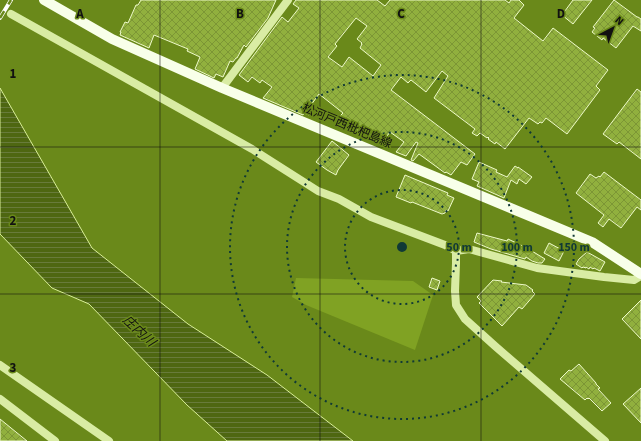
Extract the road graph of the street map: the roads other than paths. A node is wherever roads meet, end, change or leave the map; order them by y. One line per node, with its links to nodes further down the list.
1 (44, 0): 4 (main road, 松河戸西枇杷島線)
2 (288, 0): 4 (street)
3 (11, 14): 5 (street)
4 (222, 88): 6 (main road, 松河戸西枇杷島線)
5 (456, 251): 6 (street); 11 (street)
6 (641, 275)
7 (0, 365): 10 (street)
8 (0, 399): 9 (street)
9 (55, 441)
10 (109, 441)
11 (605, 441)

